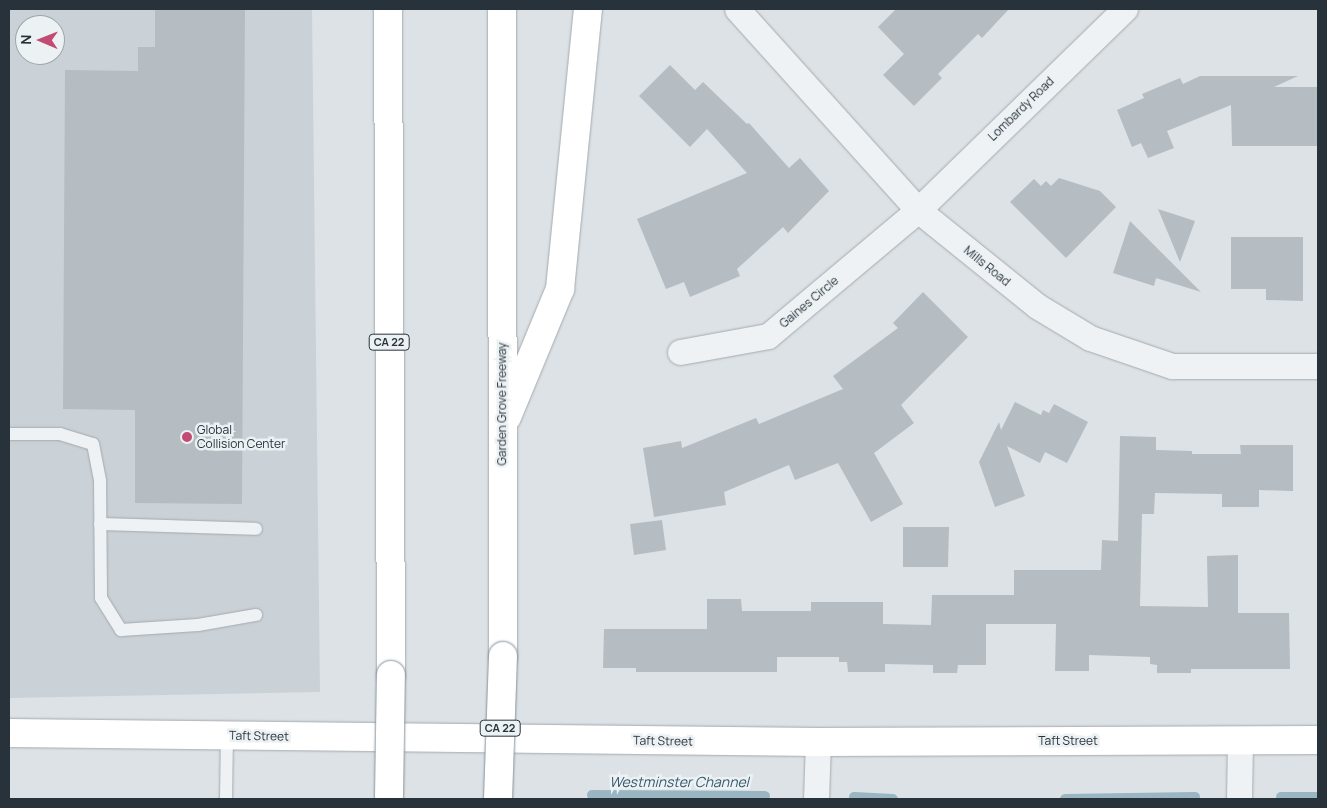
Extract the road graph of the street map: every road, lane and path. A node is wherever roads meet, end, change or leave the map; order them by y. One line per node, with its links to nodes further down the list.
1 (388, 9): 20 (main road, CA 22, bridge)
2 (502, 9): 9 (main road, Garden Grove Freeway / CA 22)
3 (588, 9): 9 (main road)
4 (738, 9): 6 (street, Mills Road)
5 (1125, 9): 6 (street, Lombardy Road)
6 (918, 210): 7 (street, Gaines Circle); 8 (street, Mills Road)
7 (680, 352)
8 (1318, 366)
9 (502, 430): 22 (main road, Garden Grove Freeway / CA 22, bridge)
10 (9, 434): 11 (lane)
11 (100, 524): 12 (lane); 13 (lane)
12 (256, 528)
13 (256, 615)
14 (9, 733): 15 (main road, Taft Street)
15 (227, 736): 18 (main road, Taft Street); 21 (lane)
16 (1240, 740): 17 (main road, Taft Street); 18 (main road, Taft Street); 19 (street)
17 (1318, 740)
18 (818, 742): 23 (street)
19 (1239, 794)
20 (390, 798)
21 (226, 799)
22 (498, 799)
23 (816, 799)

